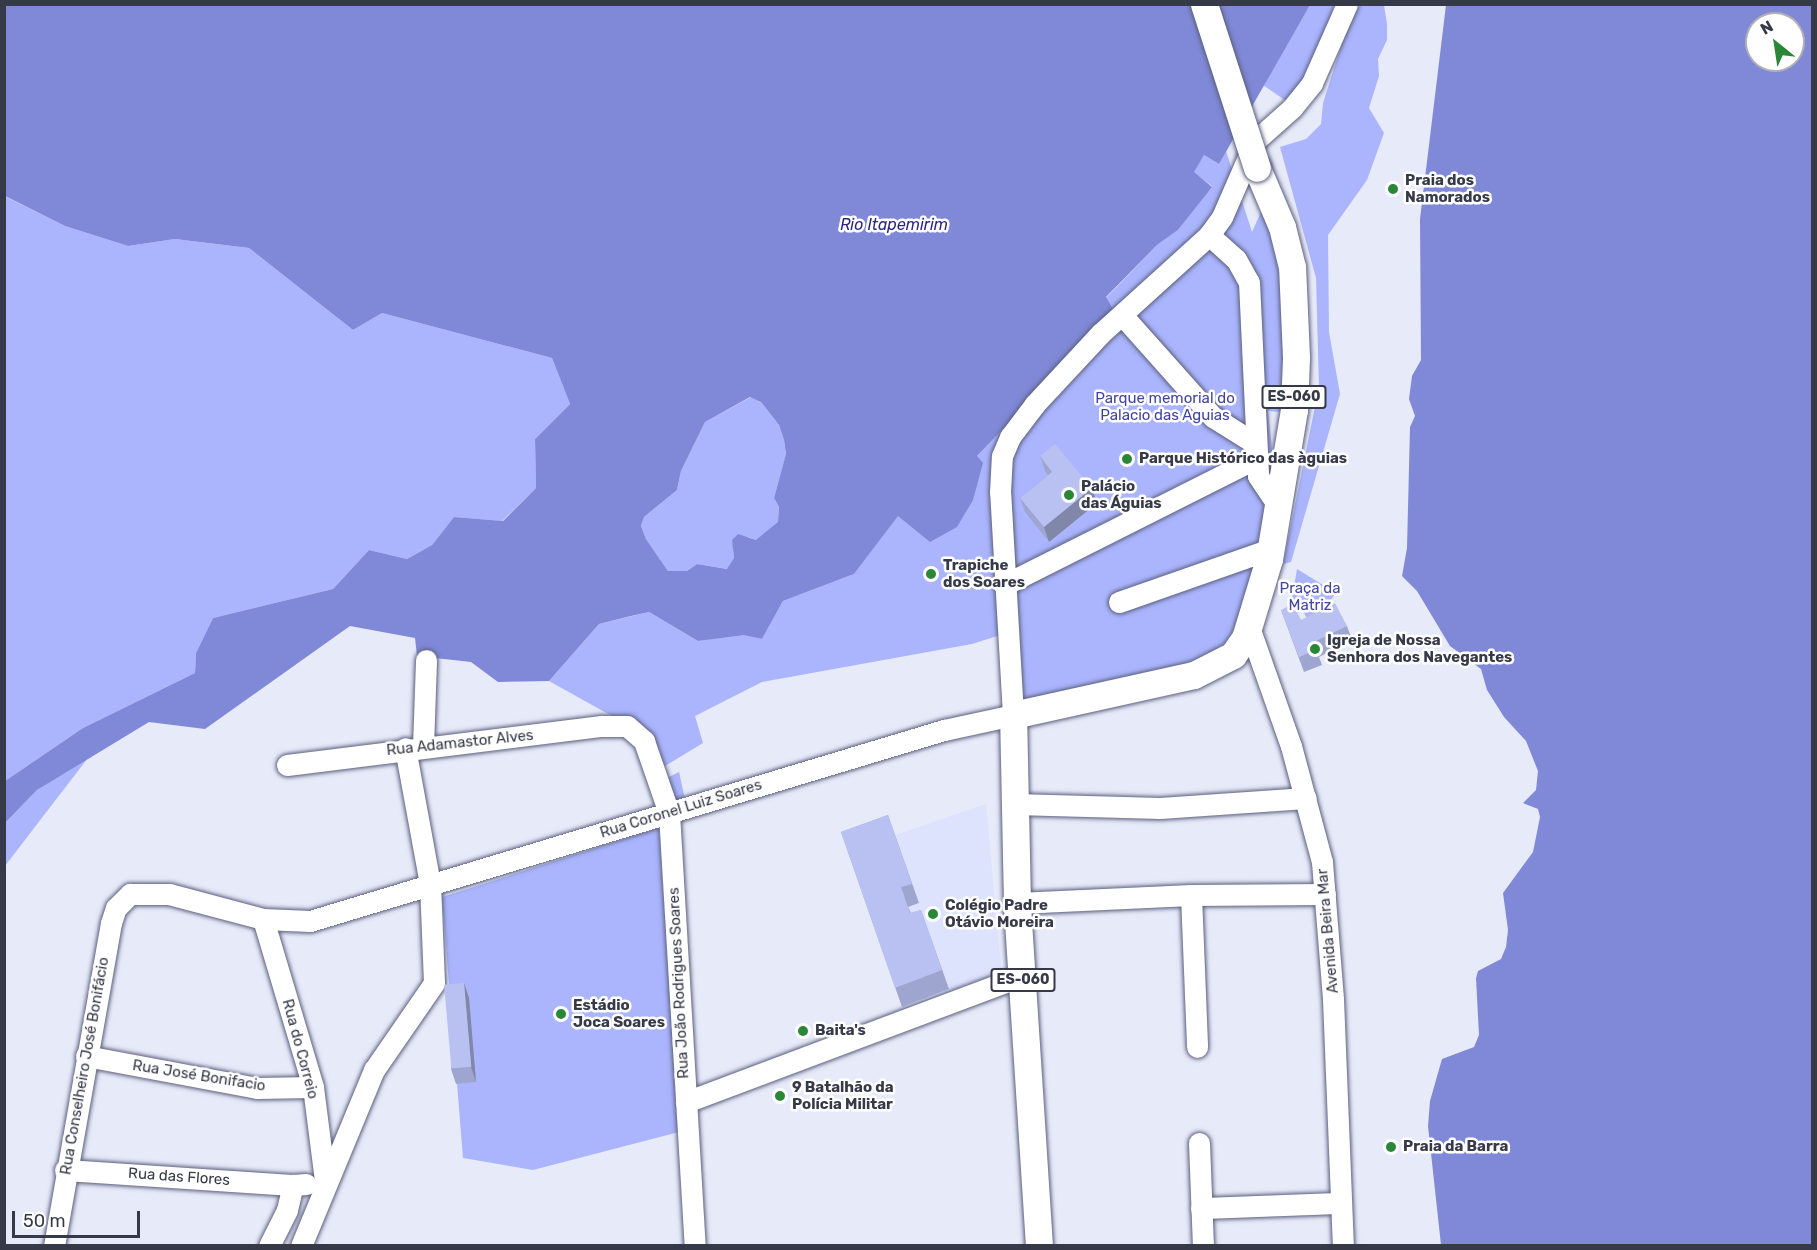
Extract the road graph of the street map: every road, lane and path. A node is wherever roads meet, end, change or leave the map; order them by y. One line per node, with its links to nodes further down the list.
1 (1204, 4): 6 (main road, ES-060, bridge)
2 (1347, 4): 3 (street)
3 (1209, 235): 4 (street); 5 (street)
4 (1122, 315): 5 (street); 8 (street)
5 (1257, 451): 6 (street); 8 (street)
6 (1278, 506): 7 (main road, ES-060)
7 (1270, 549): 9 (street); 10 (main road, ES-060)
8 (1004, 585): 12 (street)
9 (1119, 602)
10 (1249, 627): 12 (main road, Rua Coronel Luiz Soares / ES-060); 16 (street, Avenida Beira Mar)
11 (426, 660): 14 (street)
12 (1013, 715): 17 (main road, ES-060); 18 (street, Rua Coronel Luiz Soares)
13 (633, 730): 14 (street, Rua Adamastor Alves); 18 (street, Rua João Rodrigues Soares)
14 (414, 747): 15 (street, Rua Adamastor Alves); 19 (street)
15 (286, 765)
16 (1306, 798): 17 (street); 20 (street, Avenida Beira Mar)
17 (1014, 804): 22 (main road, ES-060)
18 (669, 813): 19 (street, Rua Coronel Luiz Soares); 29 (street, Rua João Rodrigues Soares)
19 (430, 884): 23 (street, Rua Coronel Luiz Soares); 32 (street)
20 (1325, 894): 21 (street); 34 (street, Avenida Beira Mar)
21 (1191, 895): 22 (street); 26 (street)
22 (1017, 903): 25 (main road, ES-060)
23 (263, 919): 24 (street, Rua Coronel Luiz Soares); 28 (street, Rua do Correio)
24 (111, 923): 27 (street, Rua Conselheiro José Bonifácio)
25 (1023, 975): 29 (street); 40 (main road, ES-060)
26 (1197, 1047)
27 (86, 1056): 28 (street, Rua José Bonifacio); 31 (street, Rua Conselheiro José Bonifácio)
28 (313, 1088): 32 (street, Rua do Correio)
29 (686, 1102): 39 (street, Rua João Rodrigues Soares)
30 (1199, 1143): 35 (street)
31 (65, 1170): 33 (street, Rua das Flores); 37 (street, Rua Conselheiro José Bonifácio)
32 (325, 1182): 33 (street, Rua das Flores); 38 (street)
33 (293, 1185): 36 (street)
34 (1340, 1203): 35 (street); 42 (street, Avenida Beira Mar)
35 (1202, 1208): 41 (street)
36 (270, 1244): 38 (street)
37 (54, 1245)
38 (302, 1245)
39 (695, 1245)
40 (1039, 1245)
41 (1203, 1245)
42 (1343, 1245)

